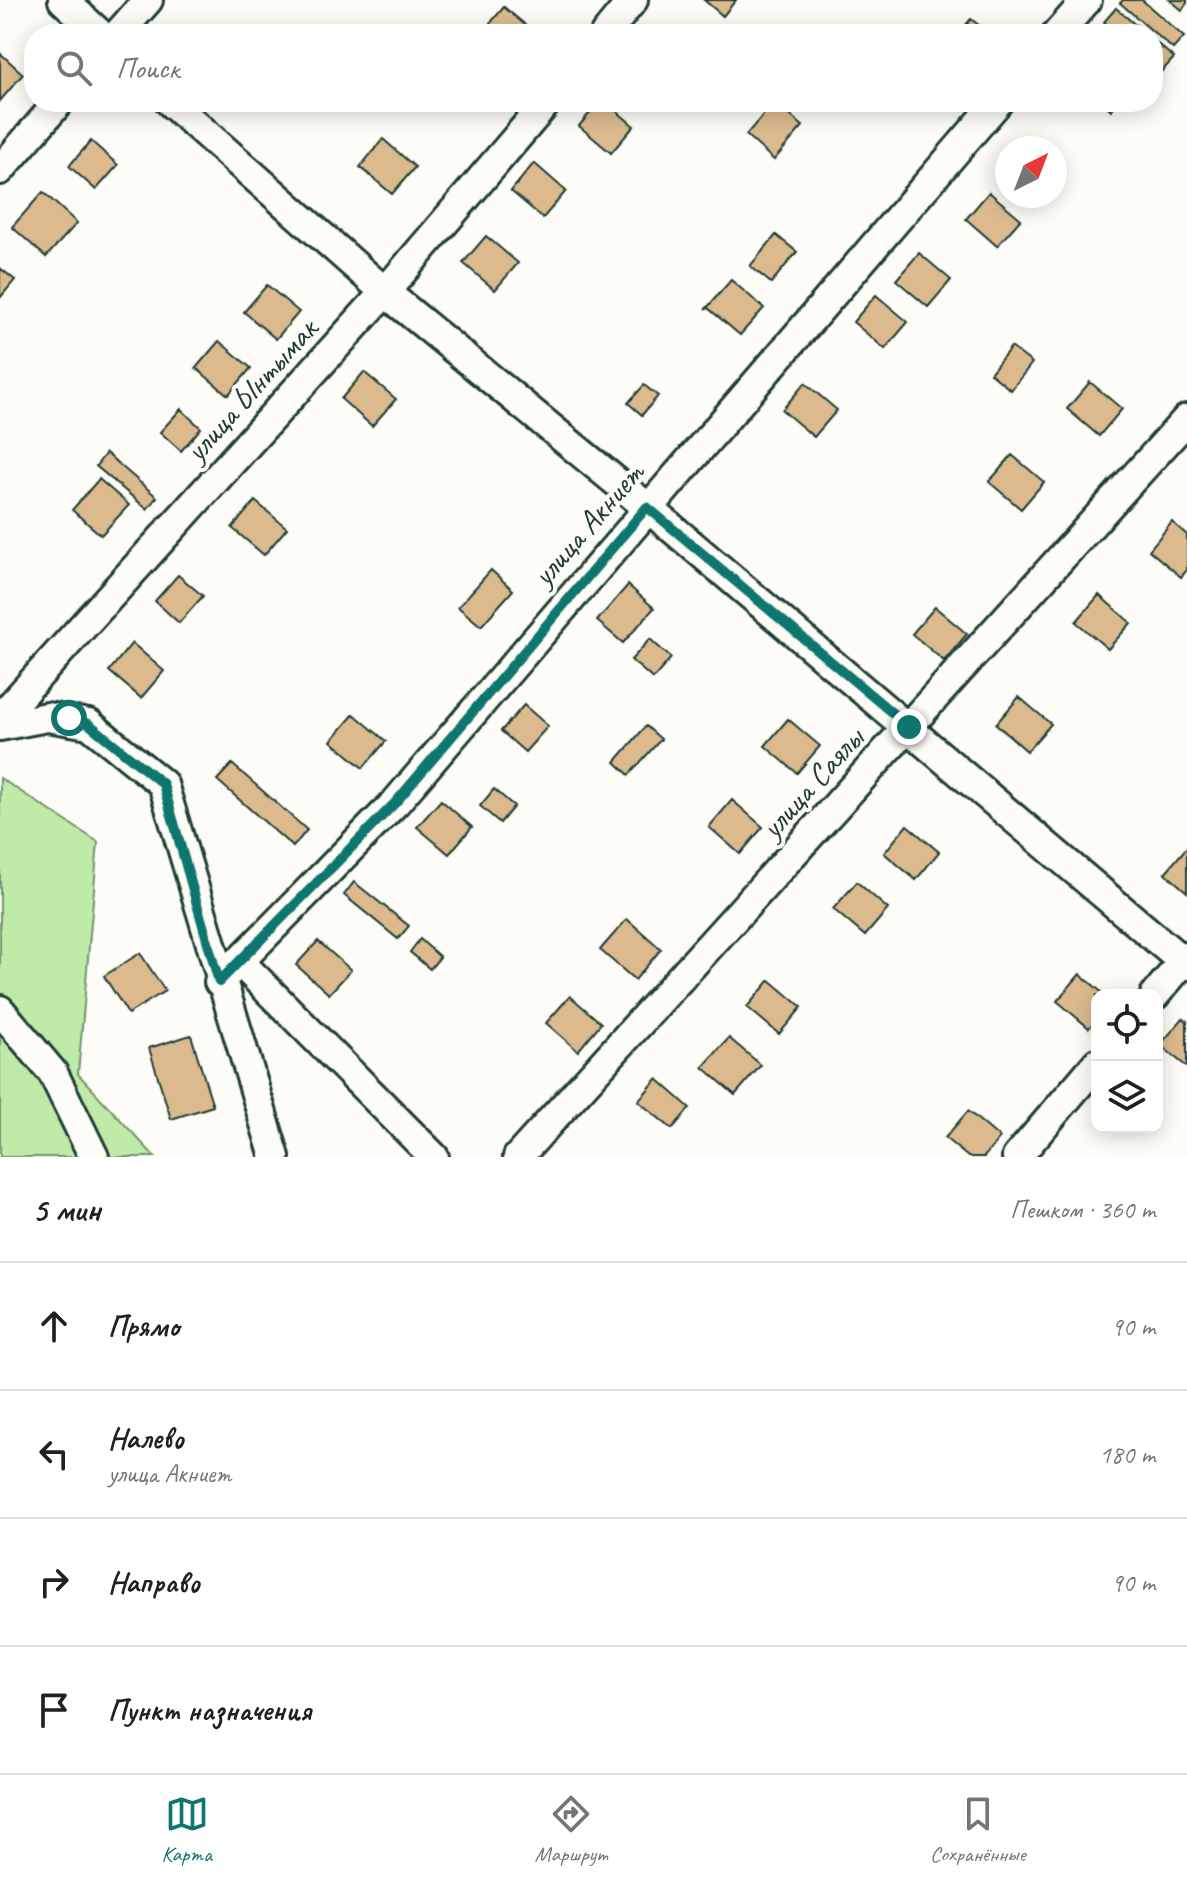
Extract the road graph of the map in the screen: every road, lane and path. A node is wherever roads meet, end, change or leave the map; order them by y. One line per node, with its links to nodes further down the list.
1 (63, 0): 5 (street)
2 (148, 0): 6 (street)
3 (633, 0): 7 (street)
4 (1087, 0): 8 (street)
5 (89, 24)
6 (127, 24)
7 (613, 24)
8 (1066, 24)
9 (50, 112): 13 (street)
10 (181, 112): 14 (street)
11 (538, 112): 14 (street, улица Ынтымак)
12 (989, 112): 16 (street, улица Акниет)
13 (0, 170)
14 (385, 292): 16 (street); 17 (street, улица Ынтымак)
15 (1187, 419): 19 (street, улица Саялы)
16 (647, 507): 19 (street); 20 (street, улица Акниет)
17 (0, 718)
18 (0, 726): 22 (street)
19 (909, 727): 21 (street); 29 (street, улица Саялы)
20 (239, 961): 22 (street, улица Акниет); 28 (street)
21 (1186, 962): 23 (street)
22 (219, 982): 27 (street)
23 (1161, 989)
24 (0, 1010): 26 (street)
25 (1091, 1070): 30 (street)
26 (94, 1157)
27 (275, 1157)
28 (434, 1157)
29 (518, 1157)
30 (1017, 1157)

